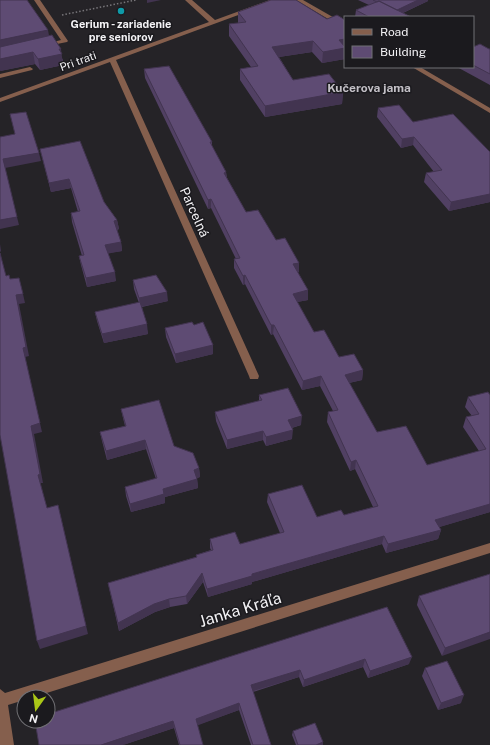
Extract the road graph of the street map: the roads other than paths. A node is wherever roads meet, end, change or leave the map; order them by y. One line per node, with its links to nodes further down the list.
1 (37, 0): 7 (street)
2 (188, 0): 5 (street)
3 (276, 0): 5 (street, Pri trati)
4 (299, 0): 6 (street)
5 (214, 22): 8 (street, Pri trati)
6 (344, 26)
7 (36, 47)
8 (112, 59): 12 (street, Pri trati); 14 (street, Parcelná)
9 (416, 68): 13 (street)
10 (30, 69): 11 (street)
11 (0, 76)
12 (0, 100)
13 (490, 112)
14 (254, 376)
15 (490, 548): 16 (street, Janka Kráľa)
16 (0, 700): 17 (street)
17 (7, 745)

